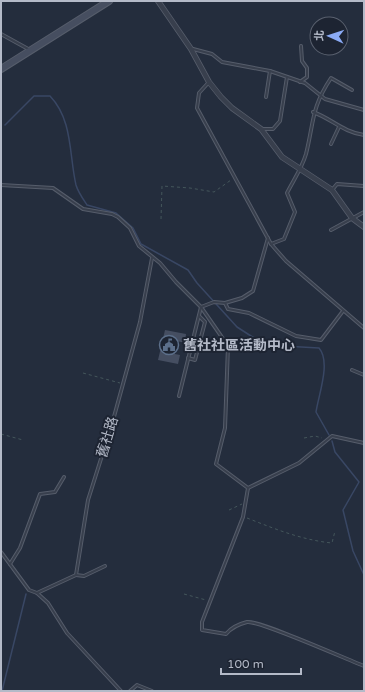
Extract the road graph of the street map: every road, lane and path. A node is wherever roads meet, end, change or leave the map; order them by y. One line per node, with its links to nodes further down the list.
1 (109, 1): 6 (street)
2 (158, 1): 5 (street)
3 (1, 34): 6 (lane)
4 (301, 46): 11 (lane)
5 (191, 49): 8 (lane); 10 (street)
6 (31, 50): 7 (street)
7 (1, 69)
8 (270, 71): 9 (lane); 14 (lane)
9 (287, 77): 11 (lane); 18 (lane)
10 (209, 82): 18 (street); 22 (lane)
11 (300, 82): 13 (lane)
12 (352, 90): 13 (lane)
13 (320, 95): 15 (lane); 16 (lane)
14 (266, 97)
15 (364, 110)
16 (313, 112): 17 (lane); 21 (lane)
17 (339, 127): 19 (lane); 20 (lane)
18 (261, 130): 21 (street)
19 (364, 135)
20 (331, 144)
21 (300, 168): 25 (street); 32 (lane)
22 (235, 178): 28 (path); 31 (lane)
23 (1, 185): 33 (lane)
24 (364, 186): 25 (lane)
25 (332, 190): 27 (street)
26 (364, 212): 27 (lane)
27 (352, 218): 29 (street); 30 (lane)
28 (161, 220)
29 (364, 227)
30 (331, 230)
31 (268, 238): 32 (lane); 34 (lane)
32 (271, 244): 36 (lane)
33 (152, 258): 35 (lane); 43 (lane, 舊社路)
34 (225, 303): 35 (lane); 36 (lane)
35 (201, 307): 37 (lane); 51 (lane)
36 (343, 312): 38 (lane)
37 (199, 315): 39 (lane); 39 (lane)
38 (364, 328)
39 (188, 358): 44 (lane)
40 (352, 370): 42 (lane)
41 (83, 374): 43 (path)
42 (364, 375)
43 (122, 384): 59 (lane, 舊社路)
44 (179, 396)
45 (1, 434): 47 (path)
46 (304, 438): 48 (path)
47 (23, 440)
48 (329, 440): 49 (lane); 51 (lane)
49 (364, 443)
50 (64, 477): 57 (lane)
51 (248, 488): 52 (lane)
52 (247, 503): 53 (path); 54 (lane)
53 (229, 510)
54 (244, 517): 55 (path); 62 (lane)
55 (335, 531)
56 (1, 552): 57 (lane)
57 (10, 564): 60 (lane)
58 (105, 566): 59 (lane)
59 (76, 575): 60 (lane)
60 (37, 593): 64 (lane)
61 (184, 594): 62 (path)
62 (211, 601): 63 (lane)
63 (364, 666)
64 (121, 691)
65 (130, 691): 66 (lane)
66 (152, 691)

